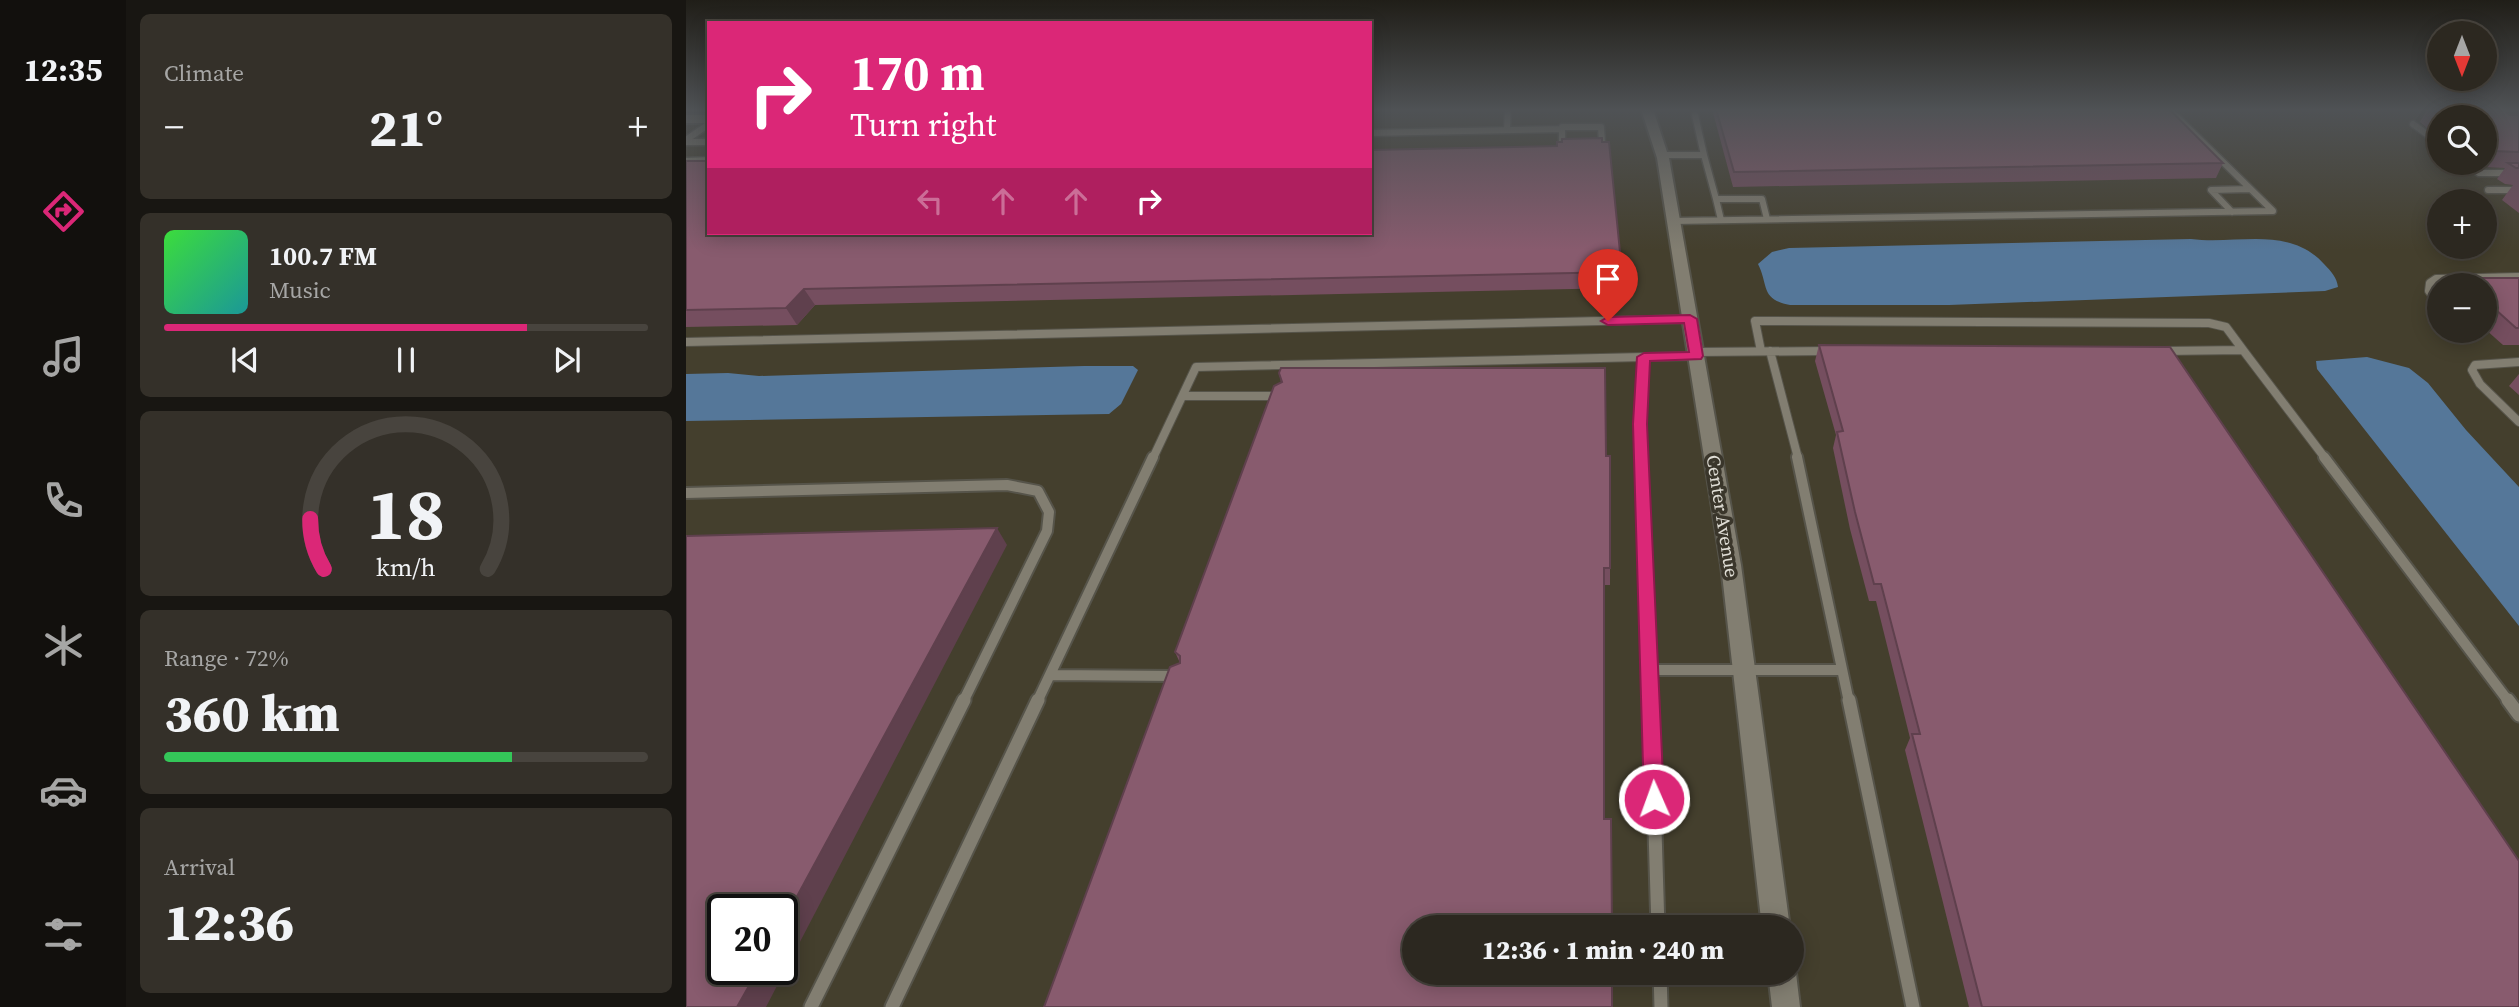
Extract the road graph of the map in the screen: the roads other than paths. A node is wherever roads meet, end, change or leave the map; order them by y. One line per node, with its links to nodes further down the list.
1 (1662, 156): 15 (street, Center Avenue)
2 (1704, 156): 11 (lane)
3 (2217, 156): 8 (lane)
4 (707, 160): 5 (lane)
5 (686, 161)
6 (2497, 173): 7 (lane)
7 (2519, 173)
8 (2250, 189): 12 (lane); 12 (lane)
9 (2497, 190): 10 (lane)
10 (2519, 190)
11 (1716, 199): 13 (lane); 14 (lane)
12 (2232, 212): 13 (lane)
13 (1767, 219): 14 (lane)
14 (1721, 220): 15 (lane)
15 (1673, 221): 18 (street, Center Avenue)
16 (2519, 277): 17 (lane)
17 (2497, 278)
18 (1690, 319): 19 (lane); 24 (street, Center Avenue)
19 (686, 342)
20 (2243, 350): 21 (lane); 23 (lane); 36 (lane)
21 (1766, 351): 22 (lane); 24 (lane); 33 (lane)
22 (1839, 351)
23 (2145, 351)
24 (1696, 354): 25 (lane); 32 (street, Center Avenue)
25 (1644, 357): 27 (lane); 31 (lane)
26 (2519, 362): 29 (lane)
27 (1182, 396): 28 (lane); 34 (lane)
28 (1281, 397)
29 (2519, 422)
30 (686, 493): 41 (lane)
31 (1650, 670): 32 (lane); 37 (lane)
32 (1744, 670): 33 (lane); 38 (street, Center Avenue)
33 (1842, 670): 45 (lane)
34 (1050, 675): 35 (lane); 42 (lane)
35 (1181, 676)
36 (2519, 715)
37 (1658, 915)
38 (1774, 915)
39 (1660, 985): 43 (lane)
40 (1783, 985): 44 (street)
41 (811, 1007)
42 (892, 1007)
43 (1661, 1007)
44 (1786, 1007)
45 (1913, 1007)

